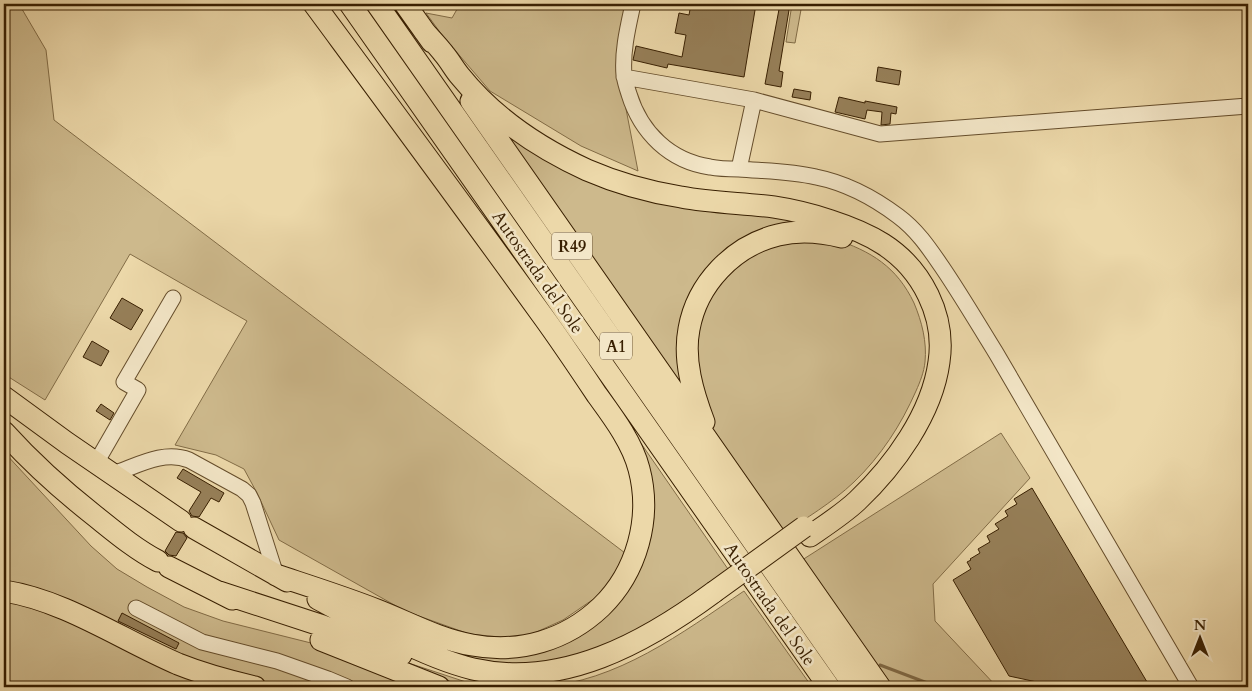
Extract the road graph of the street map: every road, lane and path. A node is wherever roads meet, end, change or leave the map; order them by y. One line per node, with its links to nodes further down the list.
1 (314, 4): 19 (highway)
2 (343, 4): 8 (highway)
3 (350, 4): 8 (highway, Autostrada del Sole / A1)
4 (377, 4): 28 (highway, Autostrada del Sole / A1)
5 (405, 4): 7 (highway, R49)
6 (633, 4): 9 (street)
7 (424, 31): 16 (highway, R49); 18 (highway)
8 (383, 51): 27 (highway, Autostrada del Sole / A1)
9 (624, 77): 10 (street); 12 (street)
10 (754, 100): 11 (street); 12 (street)
11 (1248, 106)
12 (739, 169): 30 (street)
13 (172, 298): 17 (street)
14 (4, 397): 17 (highway)
15 (4, 432): 21 (highway)
16 (723, 461): 18 (highway); 29 (highway, R49)
17 (105, 469): 19 (highway); 19 (street)
18 (807, 532): 22 (highway, bridge)
19 (276, 575): 22 (highway)
20 (4, 592): 24 (highway)
21 (220, 592): 22 (highway); 26 (highway)
22 (718, 595)
23 (136, 608): 25 (street)
24 (255, 687)
25 (347, 687)
26 (439, 687)
27 (829, 687)
28 (855, 687)
29 (880, 687)
30 (1191, 687)

